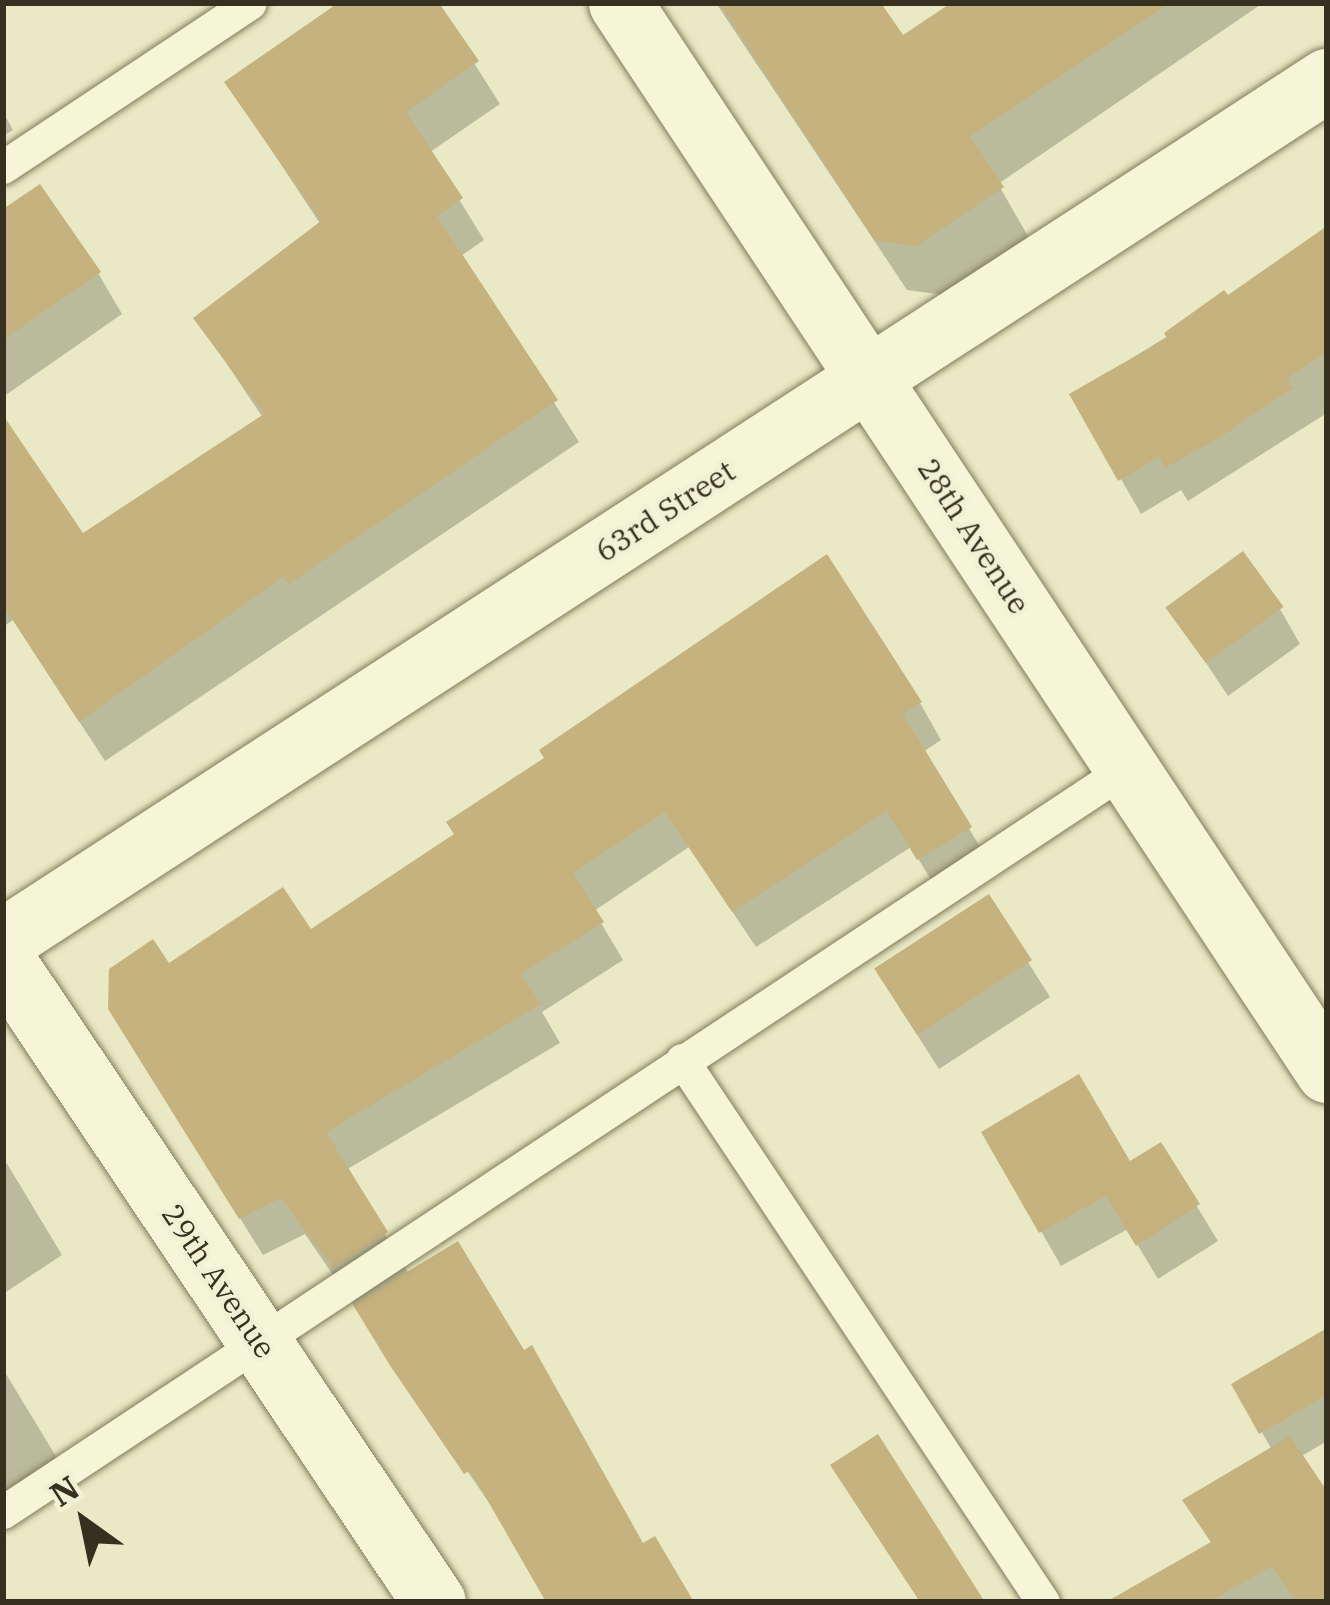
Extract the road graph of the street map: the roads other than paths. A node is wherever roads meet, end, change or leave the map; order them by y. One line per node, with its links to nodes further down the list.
1 (250, 3): 4 (lane)
2 (620, 3): 5 (street, 28th Avenue)
3 (1327, 80): 5 (street, 63rd Street)
4 (3, 167)
5 (870, 378): 6 (street, 28th Avenue); 7 (street, 63rd Street)
6 (1127, 768): 9 (lane); 10 (street, 28th Avenue)
7 (3, 940)
8 (3, 960): 11 (street, 29th Avenue)
9 (682, 1060): 11 (lane); 14 (lane)
10 (1327, 1071)
11 (258, 1340): 12 (lane); 13 (street, 29th Avenue)
12 (3, 1512)
13 (434, 1602)
14 (1043, 1602)

